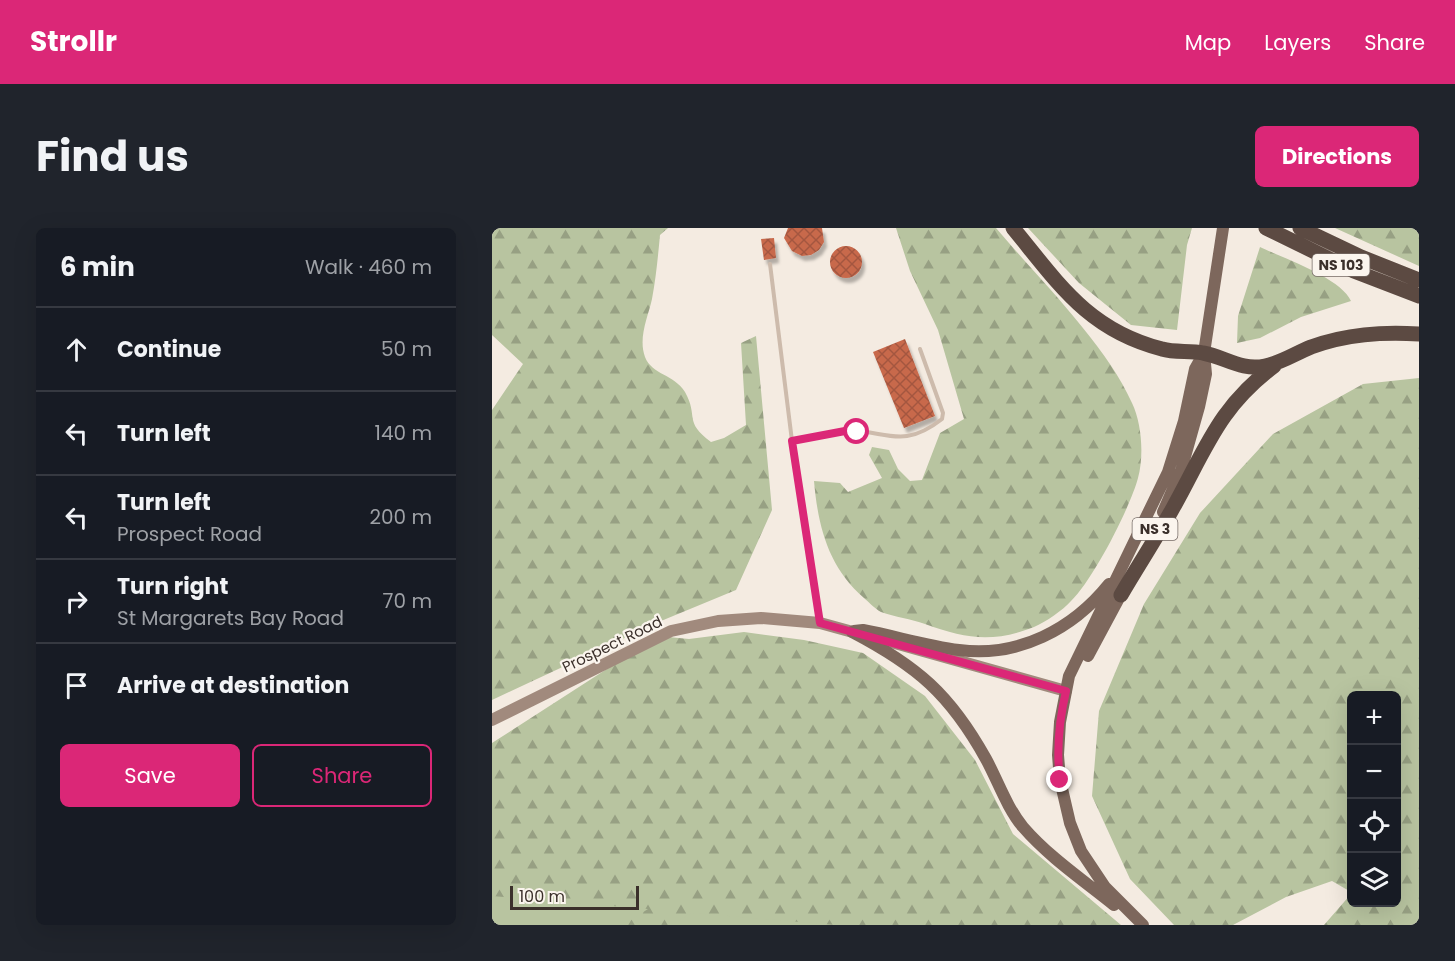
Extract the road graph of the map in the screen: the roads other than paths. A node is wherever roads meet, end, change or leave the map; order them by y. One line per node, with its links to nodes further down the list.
1 (1013, 228): 10 (highway)
2 (1222, 228): 10 (main road, NS 3)
3 (1266, 228): 7 (highway, NS 103)
4 (1300, 228): 6 (highway, NS 103)
5 (770, 264): 12 (lane)
6 (1419, 280)
7 (1419, 296)
8 (1419, 334): 11 (highway)
9 (920, 349): 12 (lane)
10 (1204, 353): 11 (highway); 13 (main road, NS 3); 14 (main road, NS 3)
11 (1287, 357): 14 (highway)
12 (792, 441): 15 (lane)
13 (1127, 558): 16 (main road); 17 (main road, NS 3)
14 (1121, 595): 17 (main road, NS 3)
15 (820, 623): 16 (main road, Prospect Road); 18 (main road, Prospect Road)
16 (852, 632): 17 (main road, Prospect Road); 19 (main road)
17 (1066, 691): 19 (main road, NS 3)
18 (492, 720)
19 (1141, 925)

